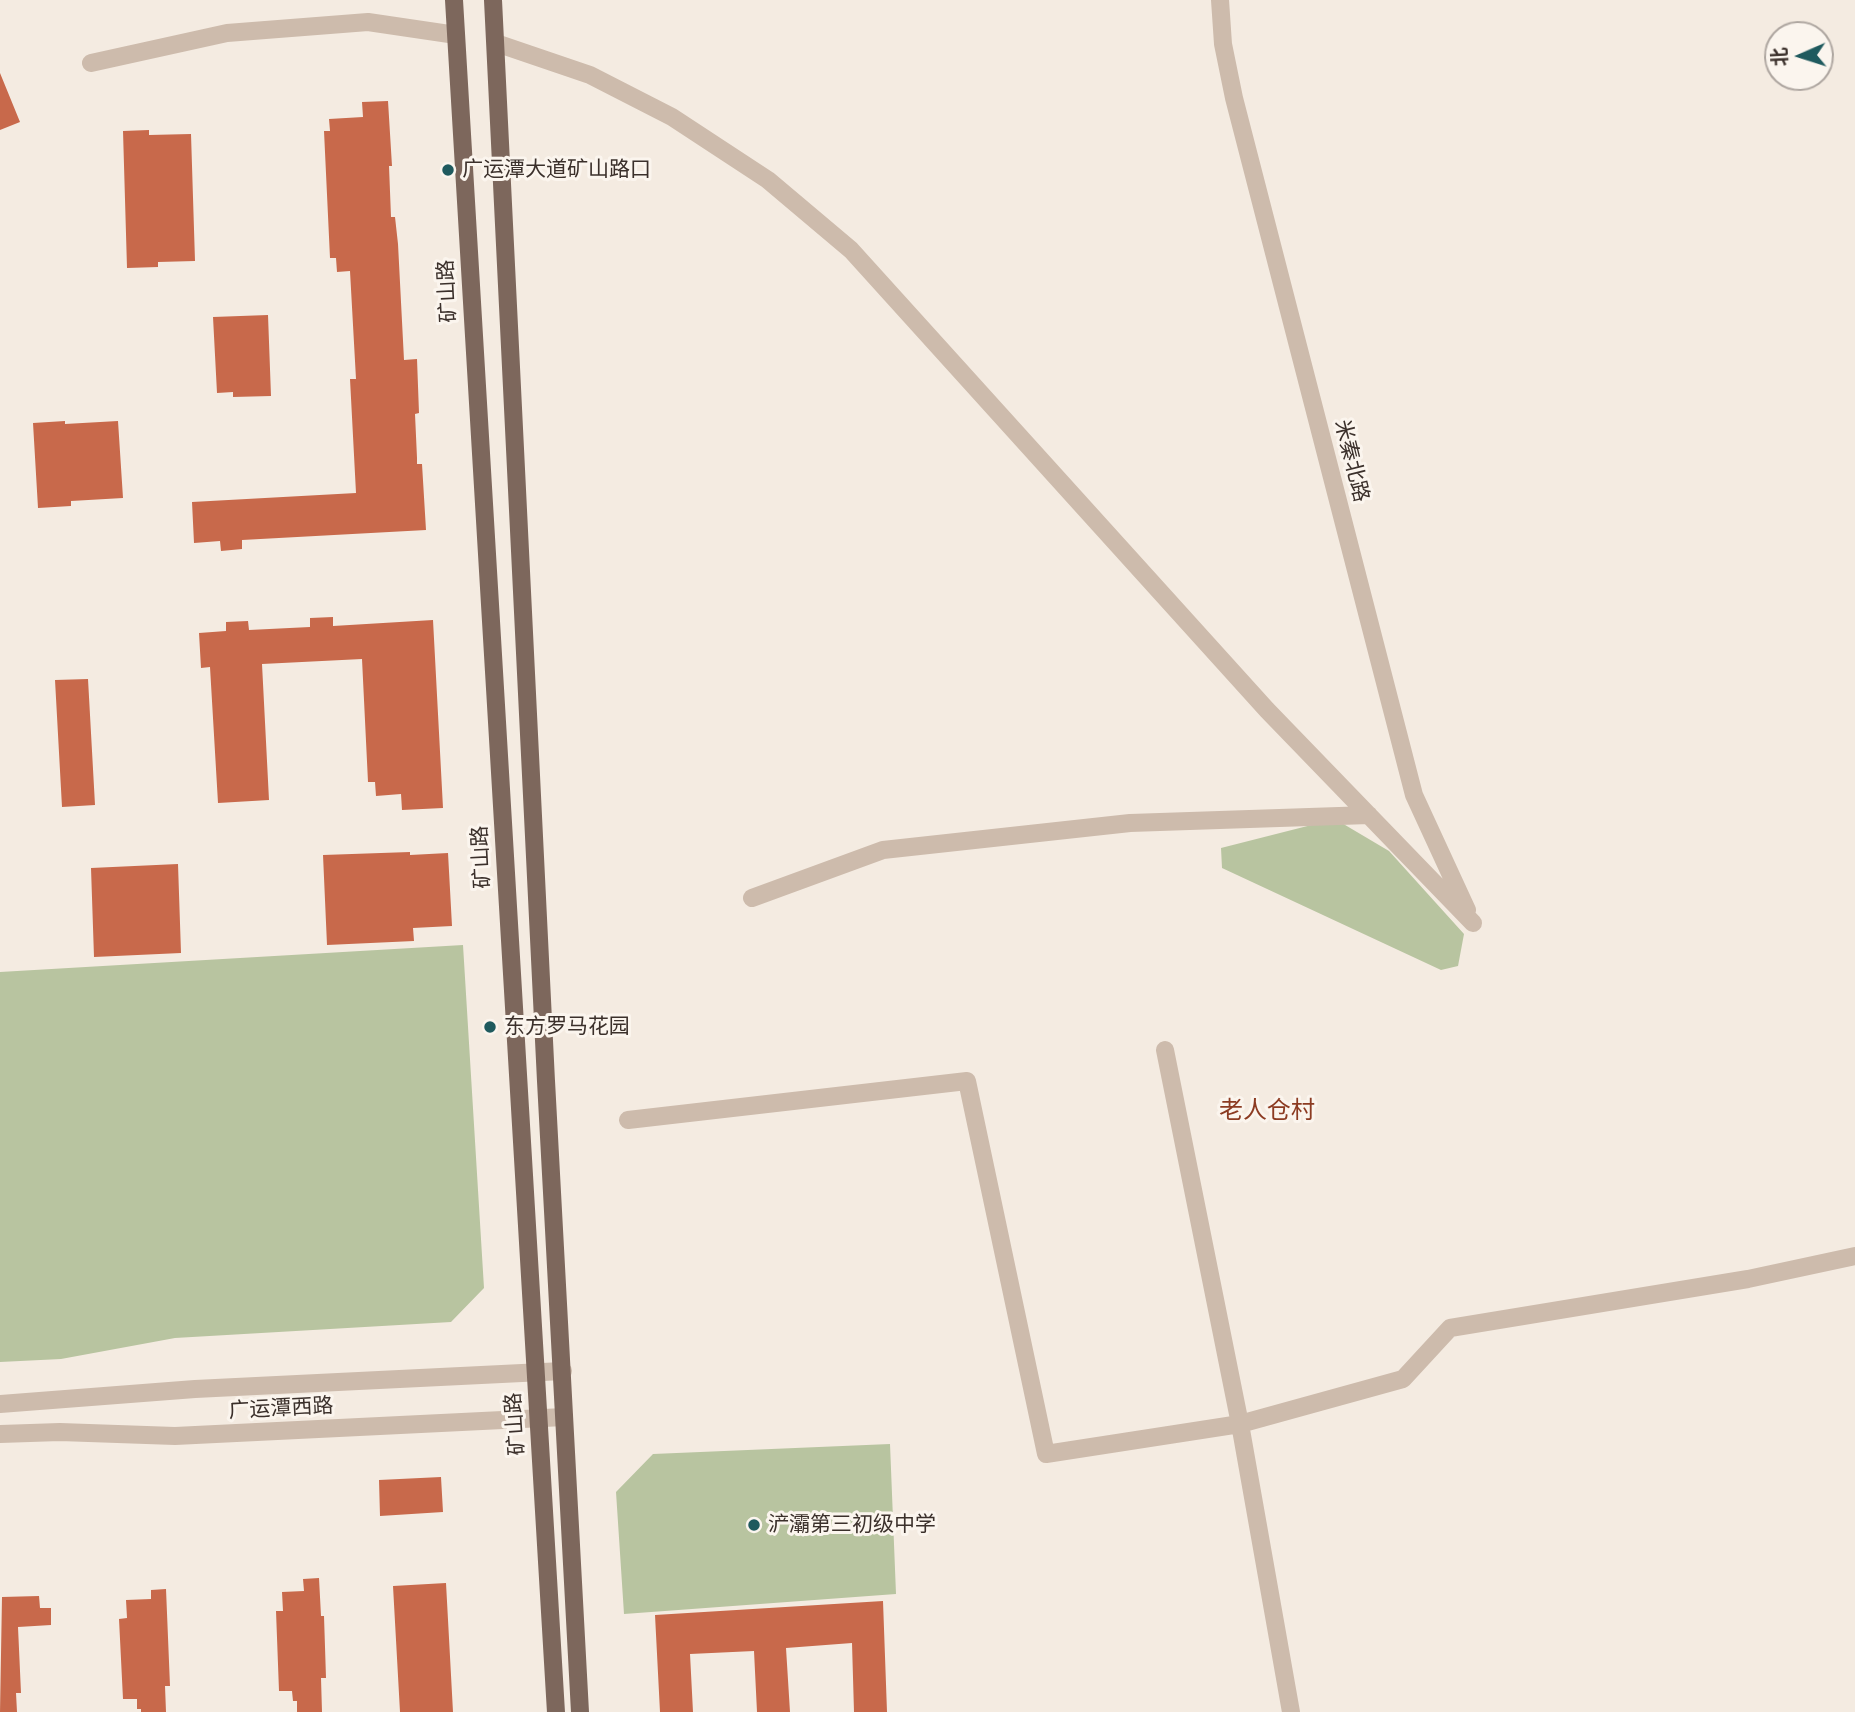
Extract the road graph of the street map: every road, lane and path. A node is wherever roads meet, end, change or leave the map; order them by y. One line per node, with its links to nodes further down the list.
1 (454, 0): 4 (main road, 矿山路)
2 (493, 0): 5 (main road)
3 (1220, 0): 7 (street, 米秦北路)
4 (456, 35): 6 (street); 13 (main road, 矿山路)
5 (496, 43): 7 (street); 12 (main road)
6 (91, 63)
7 (1368, 815): 8 (street)
8 (752, 898)
9 (1165, 1050): 17 (street)
10 (628, 1119): 17 (street)
11 (1855, 1256): 17 (street)
12 (563, 1371): 13 (street, 广运潭西路); 15 (main road)
13 (535, 1373): 14 (street, 广运潭西路); 16 (main road, 矿山路)
14 (0, 1404)
15 (564, 1418): 16 (street, 广运潭西路); 20 (main road)
16 (540, 1419): 18 (street, 广运潭西路); 19 (main road, 矿山路)
17 (1240, 1424): 21 (street)
18 (0, 1434)
19 (556, 1712)
20 (580, 1712)
21 (1292, 1712)

